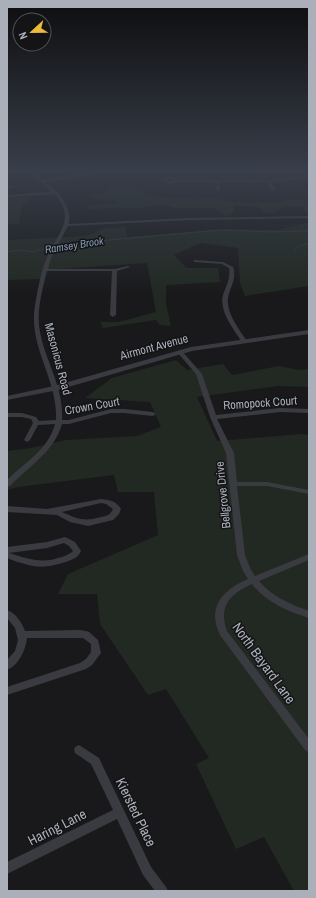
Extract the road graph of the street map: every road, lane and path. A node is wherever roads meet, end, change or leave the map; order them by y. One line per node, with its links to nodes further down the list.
1 (66, 212): 3 (street)
2 (309, 217): 3 (street)
3 (67, 225): 6 (street, Masonicus Road)
4 (196, 261): 10 (street)
5 (128, 267): 7 (street)
6 (45, 270): 7 (street); 12 (street, Masonicus Road)
7 (115, 270): 8 (street)
8 (113, 315)
9 (309, 332): 10 (street, Airmont Avenue)
10 (244, 341): 11 (street, Airmont Avenue)
11 (180, 352): 12 (street, Airmont Avenue); 17 (street, Bellgrove Drive)
12 (54, 388): 13 (street, Airmont Avenue); 19 (street, Masonicus Road)
13 (7, 398)
14 (309, 411): 17 (street, Romopock Court)
15 (153, 414): 19 (street, Crown Court)
16 (7, 415): 18 (street)
17 (213, 417): 22 (street, Bellgrove Drive)
18 (36, 424): 19 (street, Crown Court); 20 (street)
19 (59, 424): 21 (street, Masonicus Road)
20 (28, 440)
21 (7, 484)
22 (234, 484): 23 (street); 29 (street, Bellgrove Drive)
23 (309, 492)
24 (7, 509): 25 (street)
25 (47, 512): 25 (street)
26 (7, 550): 27 (street)
27 (7, 556)
28 (309, 557): 29 (street, North Bayard Lane)
29 (253, 580): 31 (street, Bellgrove Drive); 35 (street, North Bayard Lane)
30 (7, 613): 32 (street)
31 (309, 615)
32 (22, 635): 33 (street); 34 (street)
33 (7, 666)
34 (7, 691)
35 (309, 747)
36 (79, 750): 37 (street, Kiersted Place)
37 (120, 812): 38 (street, Haring Lane); 39 (street, Kiersted Place)
38 (7, 868)
39 (162, 891)

